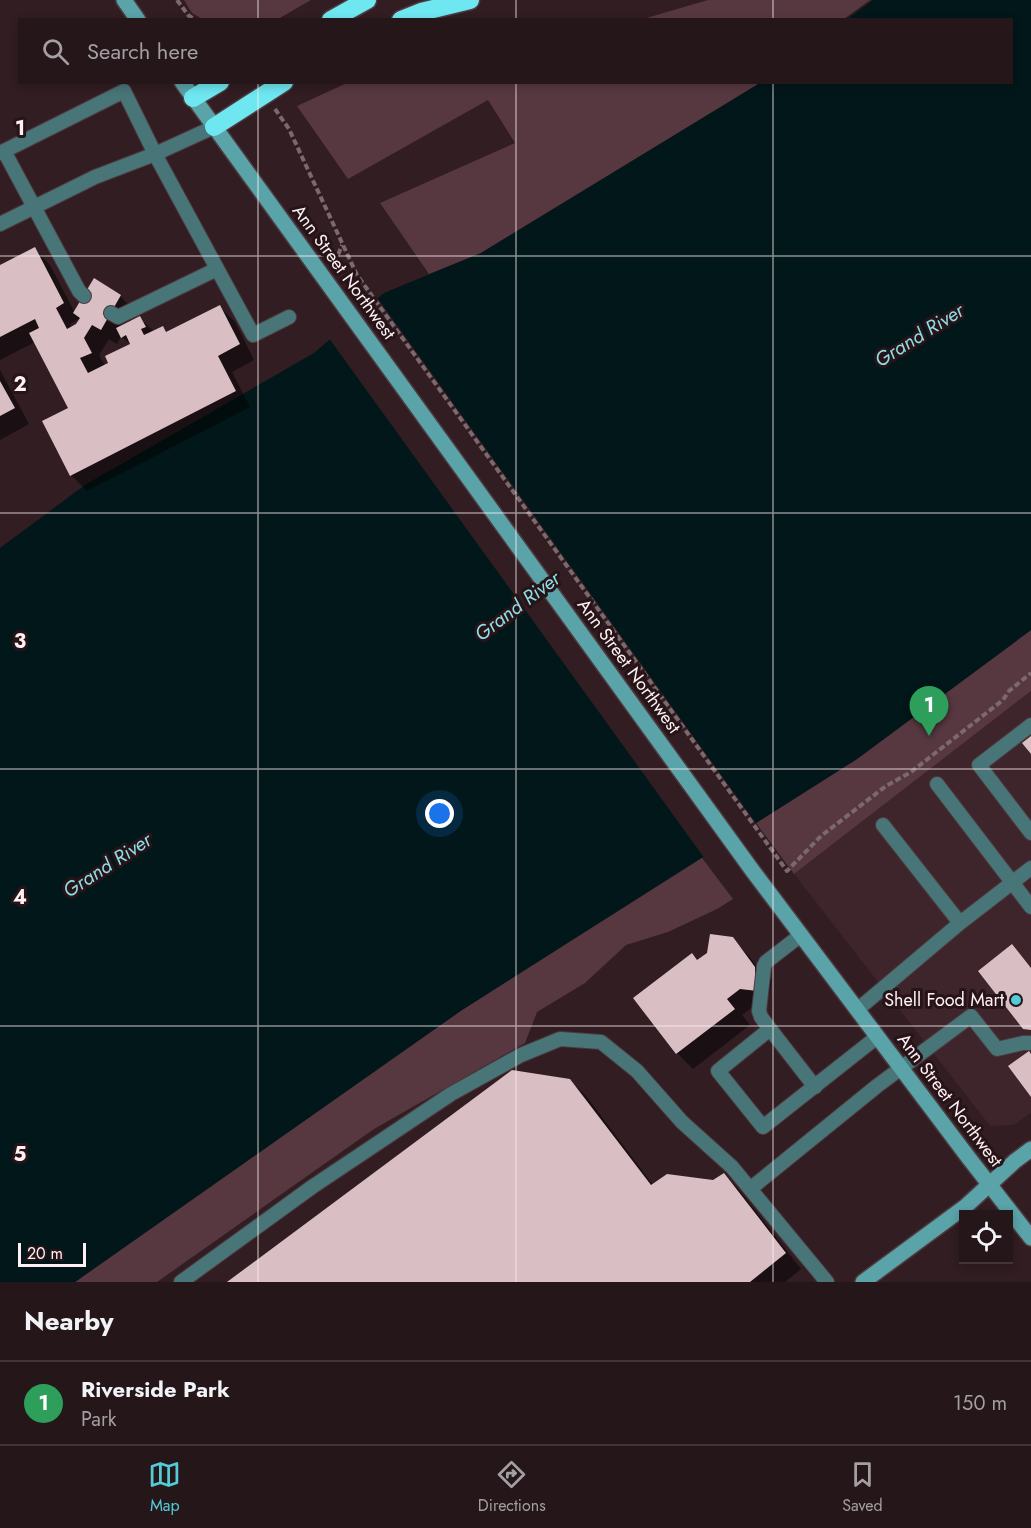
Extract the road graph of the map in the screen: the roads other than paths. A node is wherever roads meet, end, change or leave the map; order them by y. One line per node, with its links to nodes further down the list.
1 (124, 0): 4 (main road)
2 (367, 0): 5 (highway)
3 (470, 0): 6 (highway)
4 (137, 18)
5 (335, 18)
6 (406, 18)
7 (183, 84): 10 (main road, Ann Street Northwest)
8 (217, 84): 10 (highway)
9 (281, 84): 11 (highway)
10 (193, 98): 11 (main road, Ann Street Northwest)
11 (214, 127): 13 (lane); 28 (main road, Ann Street Northwest)
12 (2, 152): 13 (lane); 14 (lane)
13 (155, 154): 14 (lane); 16 (lane)
14 (33, 206): 15 (lane); 17 (lane)
15 (0, 224)
16 (217, 269): 18 (lane); 19 (lane)
17 (84, 296)
18 (111, 313)
19 (289, 317)
20 (1031, 724): 23 (lane)
21 (937, 784): 25 (lane)
22 (883, 825): 27 (lane)
23 (1031, 833)
24 (1031, 868): 25 (lane)
25 (1012, 882): 26 (lane); 27 (lane)
26 (1031, 906)
27 (960, 923): 29 (lane)
28 (801, 935): 29 (main road, Ann Street Northwest); 30 (lane)
29 (857, 1010): 31 (main road, Ann Street Northwest)
30 (770, 1029): 34 (lane); 34 (lane)
31 (877, 1037): 33 (main road, Ann Street Northwest); 34 (lane)
32 (1031, 1043): 33 (lane)
33 (901, 1068): 36 (main road, Ann Street Northwest); 37 (lane)
34 (815, 1087)
35 (1031, 1149): 36 (main road)
36 (989, 1184): 38 (main road, Ann Street Northwest); 41 (main road)
37 (750, 1189): 39 (lane); 40 (lane)
38 (1031, 1238)
39 (182, 1282)
40 (827, 1282)
41 (862, 1282)

